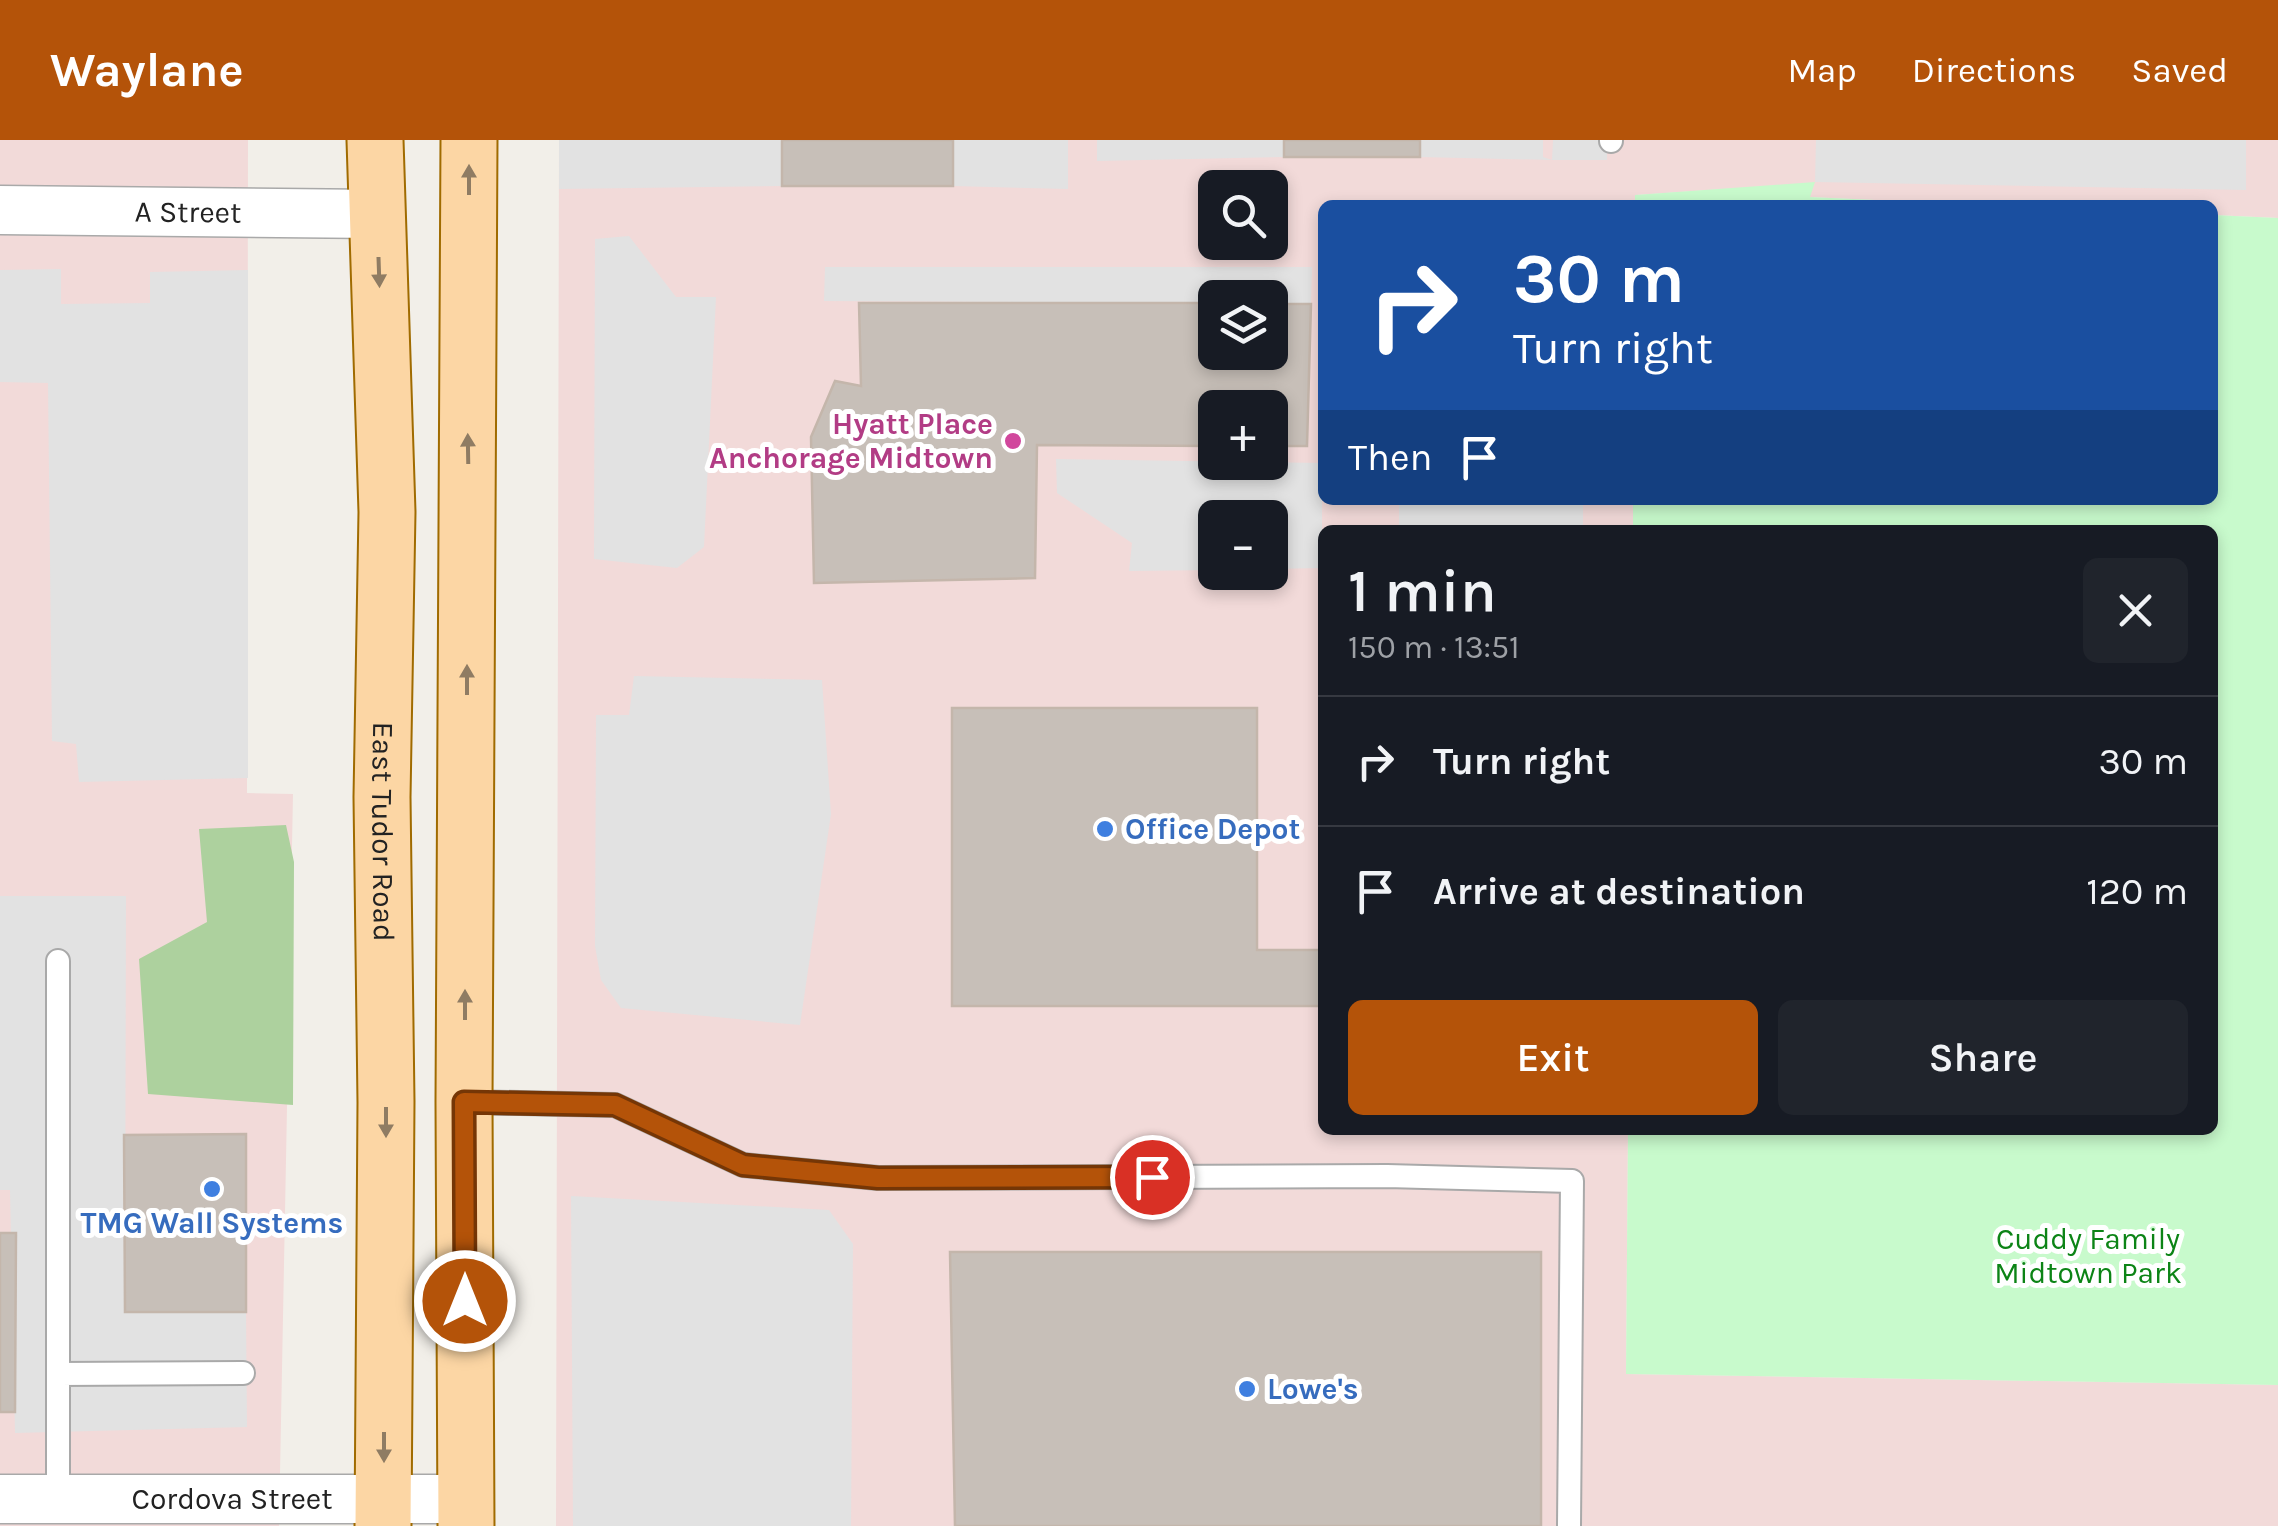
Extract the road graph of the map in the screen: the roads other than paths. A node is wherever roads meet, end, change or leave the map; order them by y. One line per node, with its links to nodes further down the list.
1 (375, 140): 4 (main road, East Tudor Road)
2 (469, 140): 7 (main road, one-way to 2)
3 (0, 210): 4 (street, A Street)
4 (377, 214): 5 (main road, East Tudor Road, one-way to 5)
5 (387, 512): 7 (main road); 14 (main road, East Tudor Road, one-way to 14)
6 (58, 961): 9 (lane)
7 (464, 1102): 12 (main road); 15 (lane)
8 (243, 1373): 9 (lane)
9 (58, 1374): 11 (lane)
10 (0, 1500): 11 (street, Cordova Street)
11 (58, 1500): 13 (street, Cordova Street)
12 (466, 1512): 14 (street, Cordova Street)
13 (152, 1513): 14 (street, Cordova Street)
14 (383, 1513)
15 (1569, 1526)

